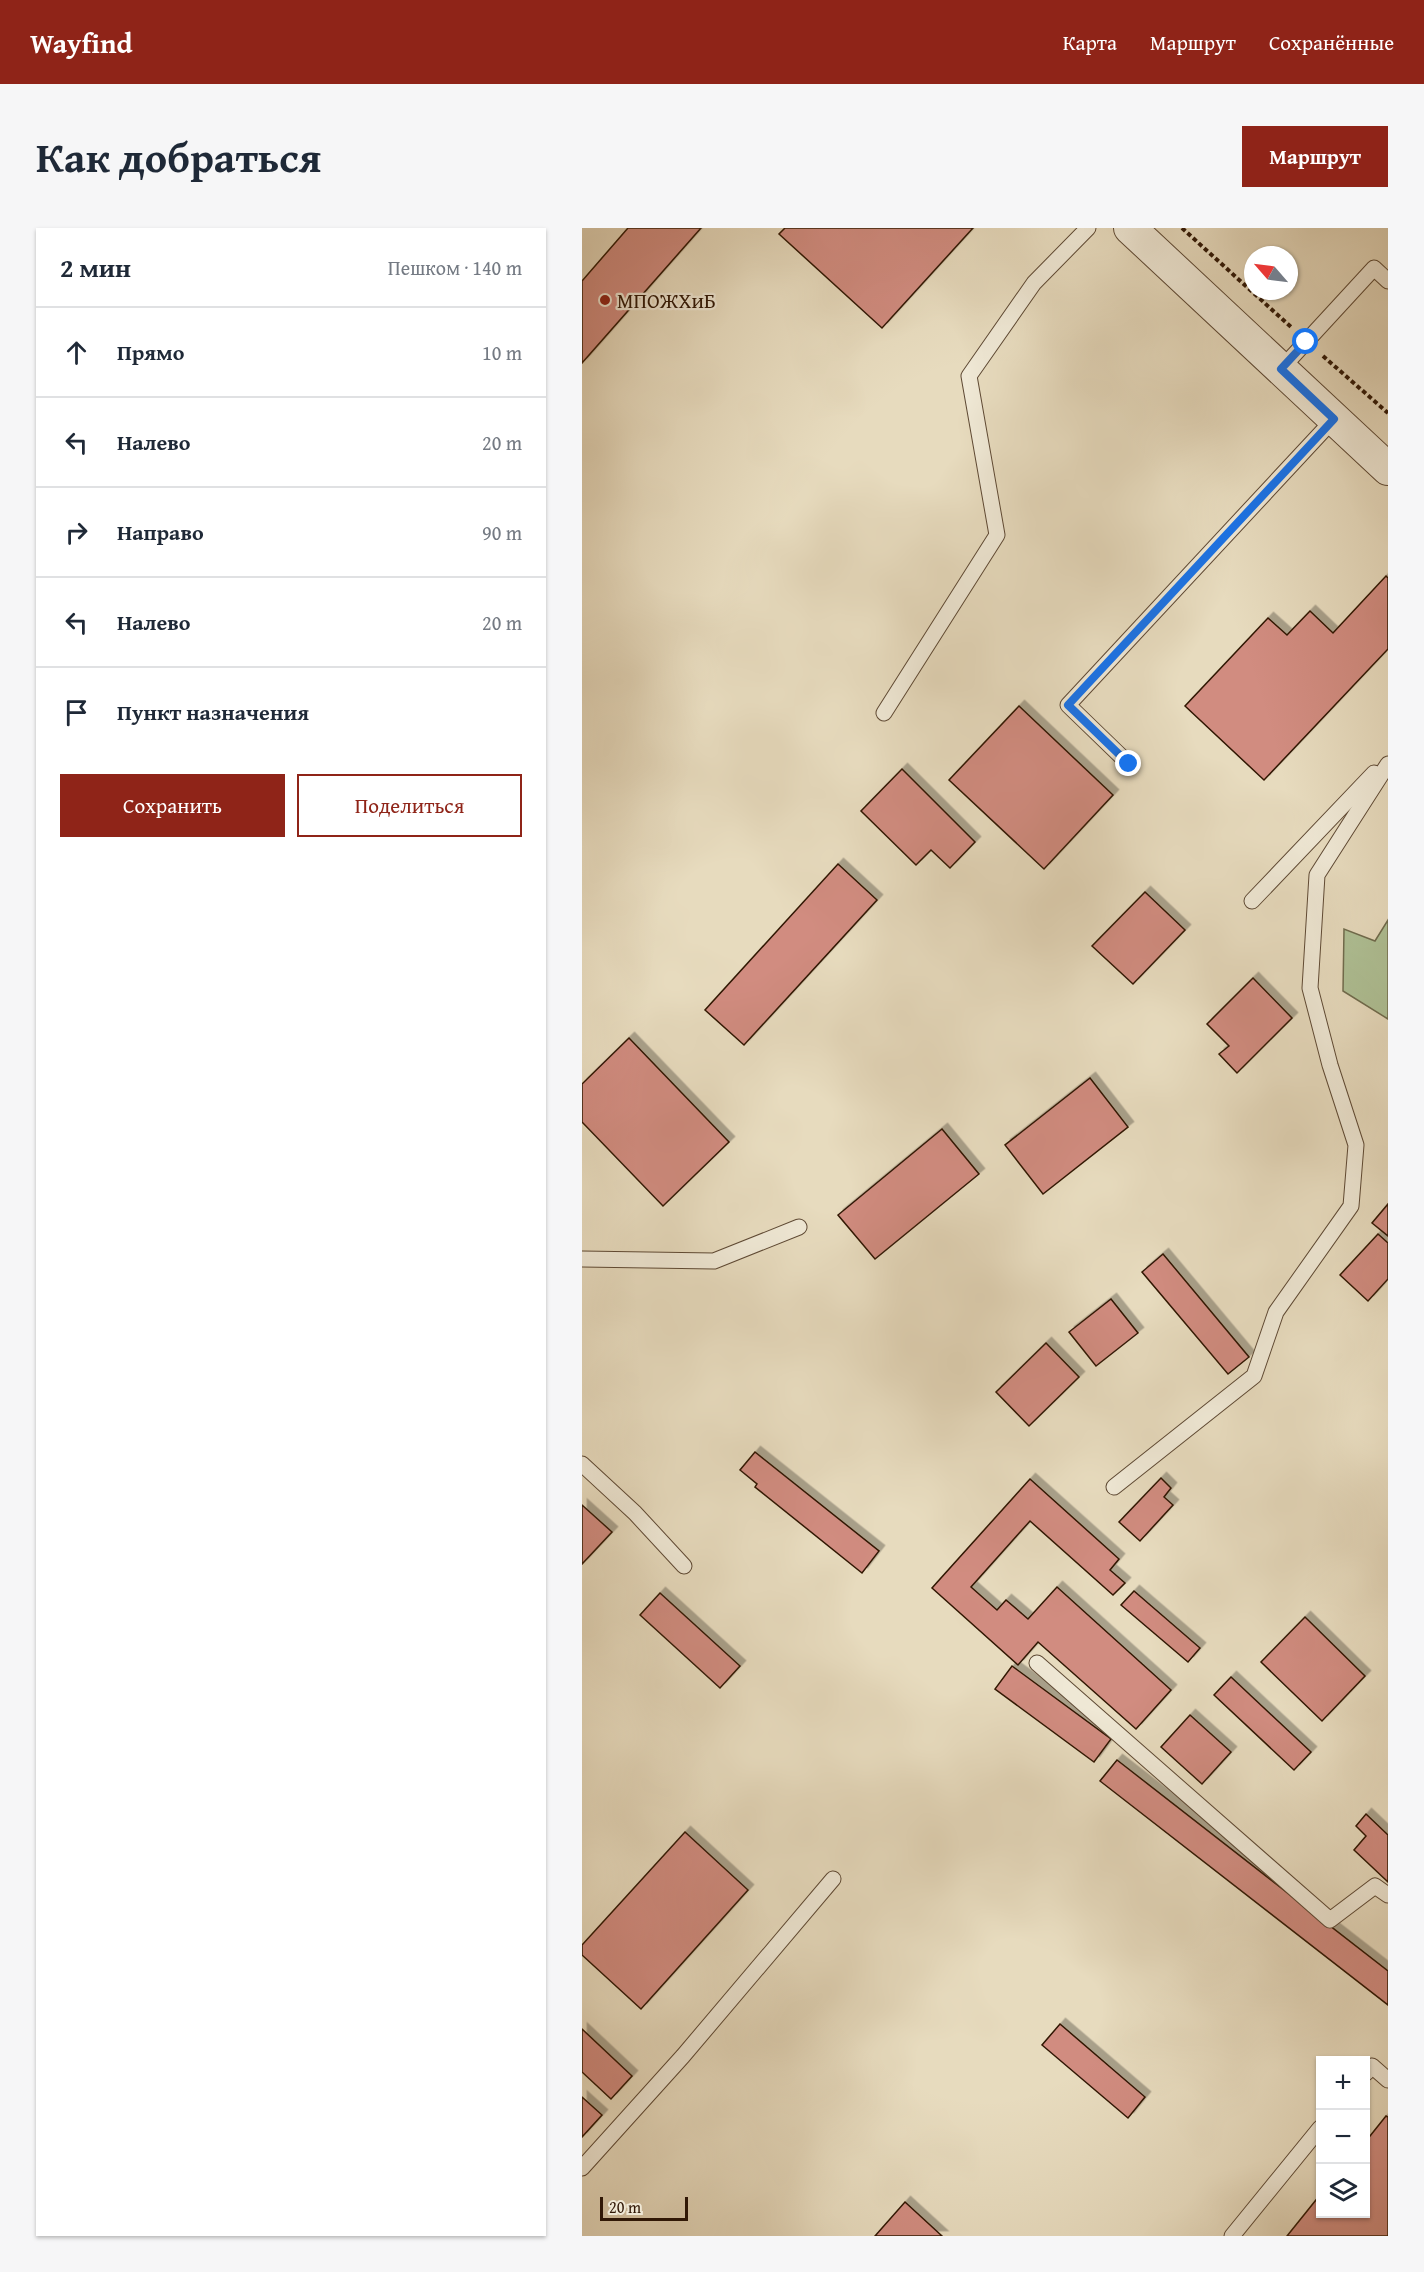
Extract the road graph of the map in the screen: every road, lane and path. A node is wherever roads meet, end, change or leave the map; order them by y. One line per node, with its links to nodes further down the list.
1 (1088, 228): 10 (lane)
2 (1130, 228): 6 (street)
3 (1182, 228): 5 (path)
4 (1388, 281): 5 (lane)
5 (1306, 342): 6 (lane); 7 (path)
6 (1281, 369): 8 (street)
7 (1388, 413)
8 (1334, 419): 9 (street); 12 (lane)
9 (1388, 469)
10 (884, 713)
11 (1388, 758): 14 (lane)
12 (1129, 764)
13 (1388, 764): 18 (lane)
14 (1252, 902)
15 (799, 1227): 16 (lane)
16 (582, 1259)
17 (582, 1464): 19 (lane)
18 (1114, 1487)
19 (684, 1566)
20 (1037, 1663): 22 (lane)
21 (834, 1879): 26 (lane)
22 (1388, 1895)
23 (1370, 2068): 24 (lane)
24 (1388, 2079)
25 (1316, 2133): 27 (lane)
26 (582, 2168)
27 (1232, 2236)

